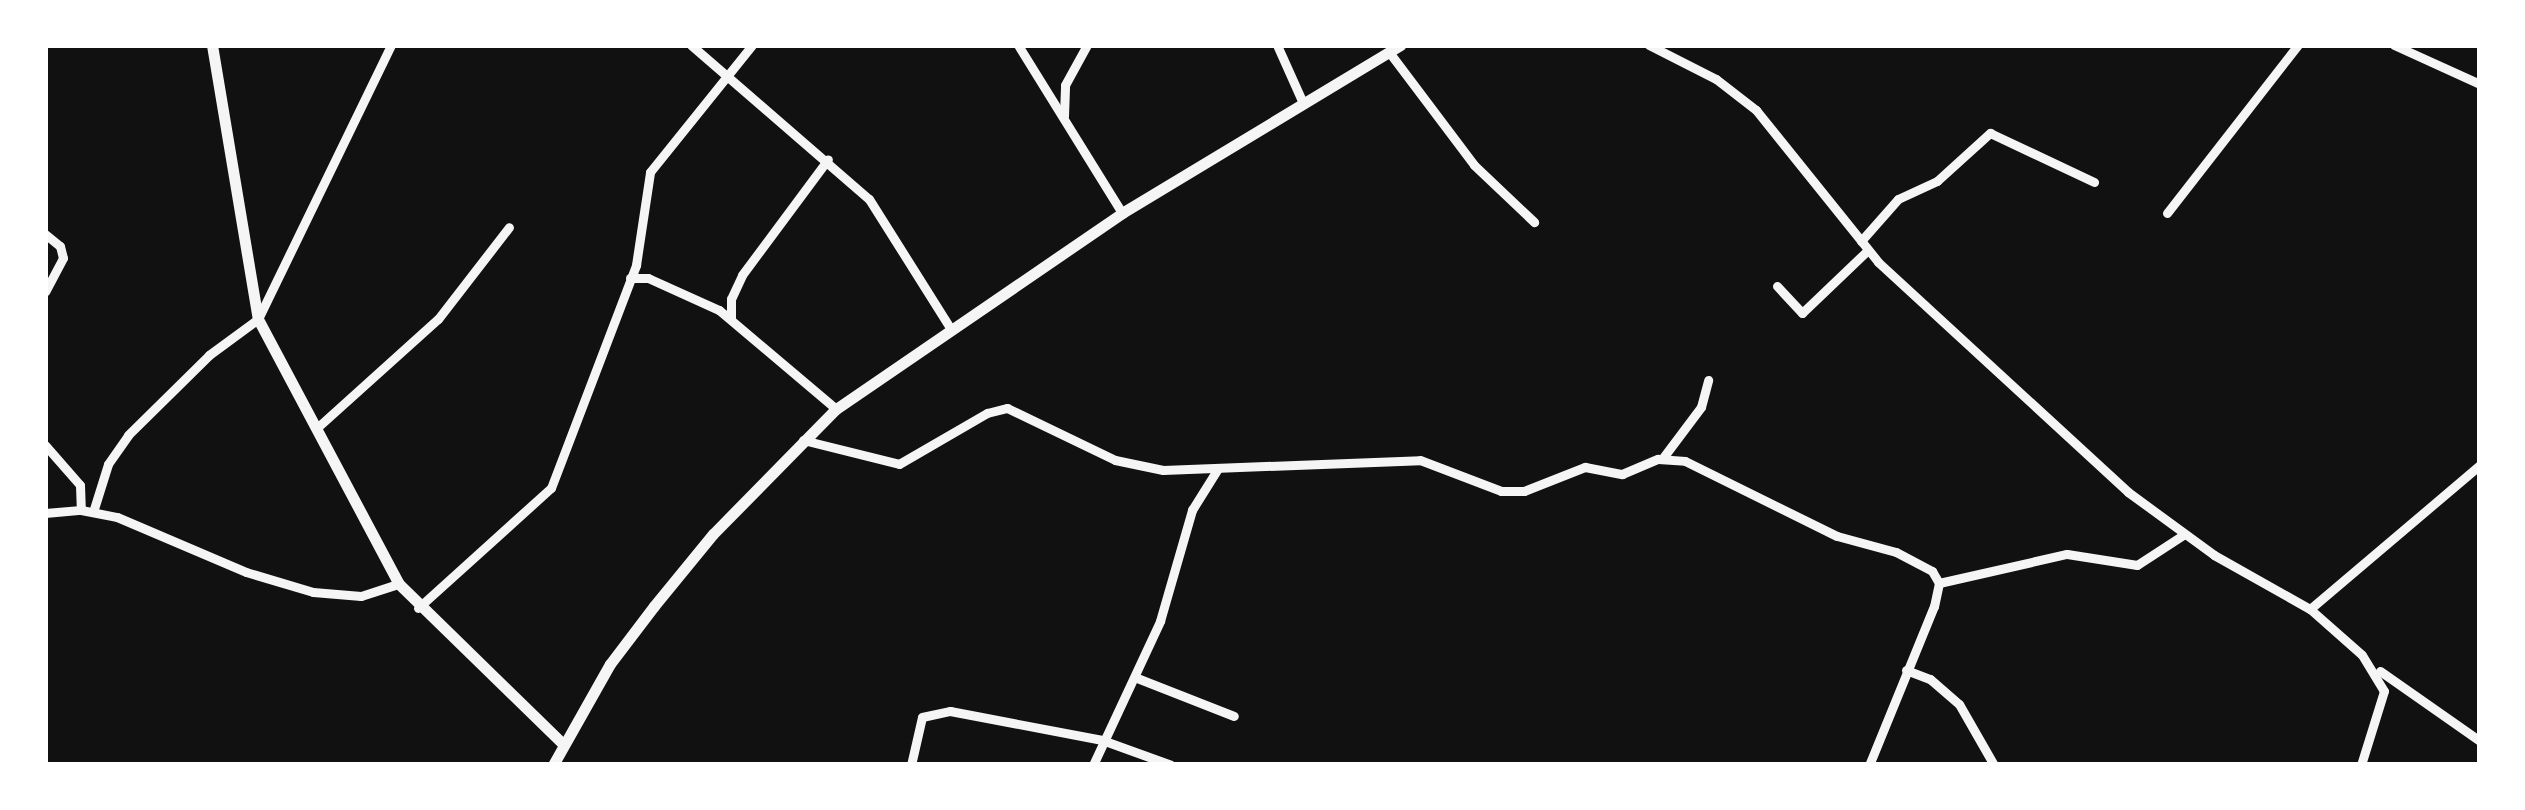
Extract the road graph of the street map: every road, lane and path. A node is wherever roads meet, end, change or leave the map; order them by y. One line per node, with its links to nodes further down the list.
1 (212, 45): 28 (street)
2 (391, 45): 28 (street)
3 (691, 45): 12 (street)
4 (752, 45): 12 (street)
5 (1018, 45): 15 (street)
6 (1087, 45): 15 (street)
7 (1277, 45): 14 (street)
8 (1648, 45): 23 (street)
9 (2298, 45): 19 (street)
10 (2394, 45): 13 (street)
11 (1395, 48): 14 (street); 20 (street)
12 (729, 78): 16 (street); 24 (street)
13 (2480, 84)
14 (1302, 102): 18 (street)
15 (1064, 118): 18 (street)
16 (828, 160): 27 (street); 29 (street)
17 (2094, 182): 23 (street)
18 (1122, 213): 29 (street)
19 (2167, 213)
20 (1534, 222)
21 (510, 227): 32 (street)
22 (45, 234): 26 (street)
23 (1865, 245): 25 (street); 41 (street)
24 (630, 278): 27 (street); 44 (street)
25 (1777, 286)
26 (45, 292)
27 (731, 318): 31 (street)
28 (258, 320): 32 (street); 39 (street)
29 (951, 329): 31 (street)
30 (1708, 380): 35 (street)
31 (836, 408): 33 (street)
32 (319, 426): 43 (street)
33 (802, 440): 37 (street); 53 (street)
34 (45, 445): 38 (street)
35 (1662, 459): 37 (street); 42 (street)
36 (2480, 465): 45 (street)
37 (1223, 466): 48 (street)
38 (81, 510): 39 (street); 40 (street)
39 (93, 512): 43 (street)
40 (45, 513)
41 (2183, 535): 42 (street); 45 (street)
42 (1939, 583): 46 (street)
43 (399, 584): 44 (street)
44 (418, 608): 53 (street)
45 (2310, 610): 47 (street)
46 (1906, 670): 58 (street); 59 (street)
47 (2376, 670): 51 (street); 60 (street)
48 (1137, 678): 49 (street); 52 (street)
49 (1234, 716)
50 (2480, 724): 51 (street)
51 (2476, 738)
52 (1102, 740): 55 (street); 56 (street); 57 (street)
53 (564, 744): 54 (street)
54 (552, 765)
55 (911, 765)
56 (1093, 765)
57 (1171, 765)
58 (1869, 765)
59 (1994, 765)
60 (2360, 765)

